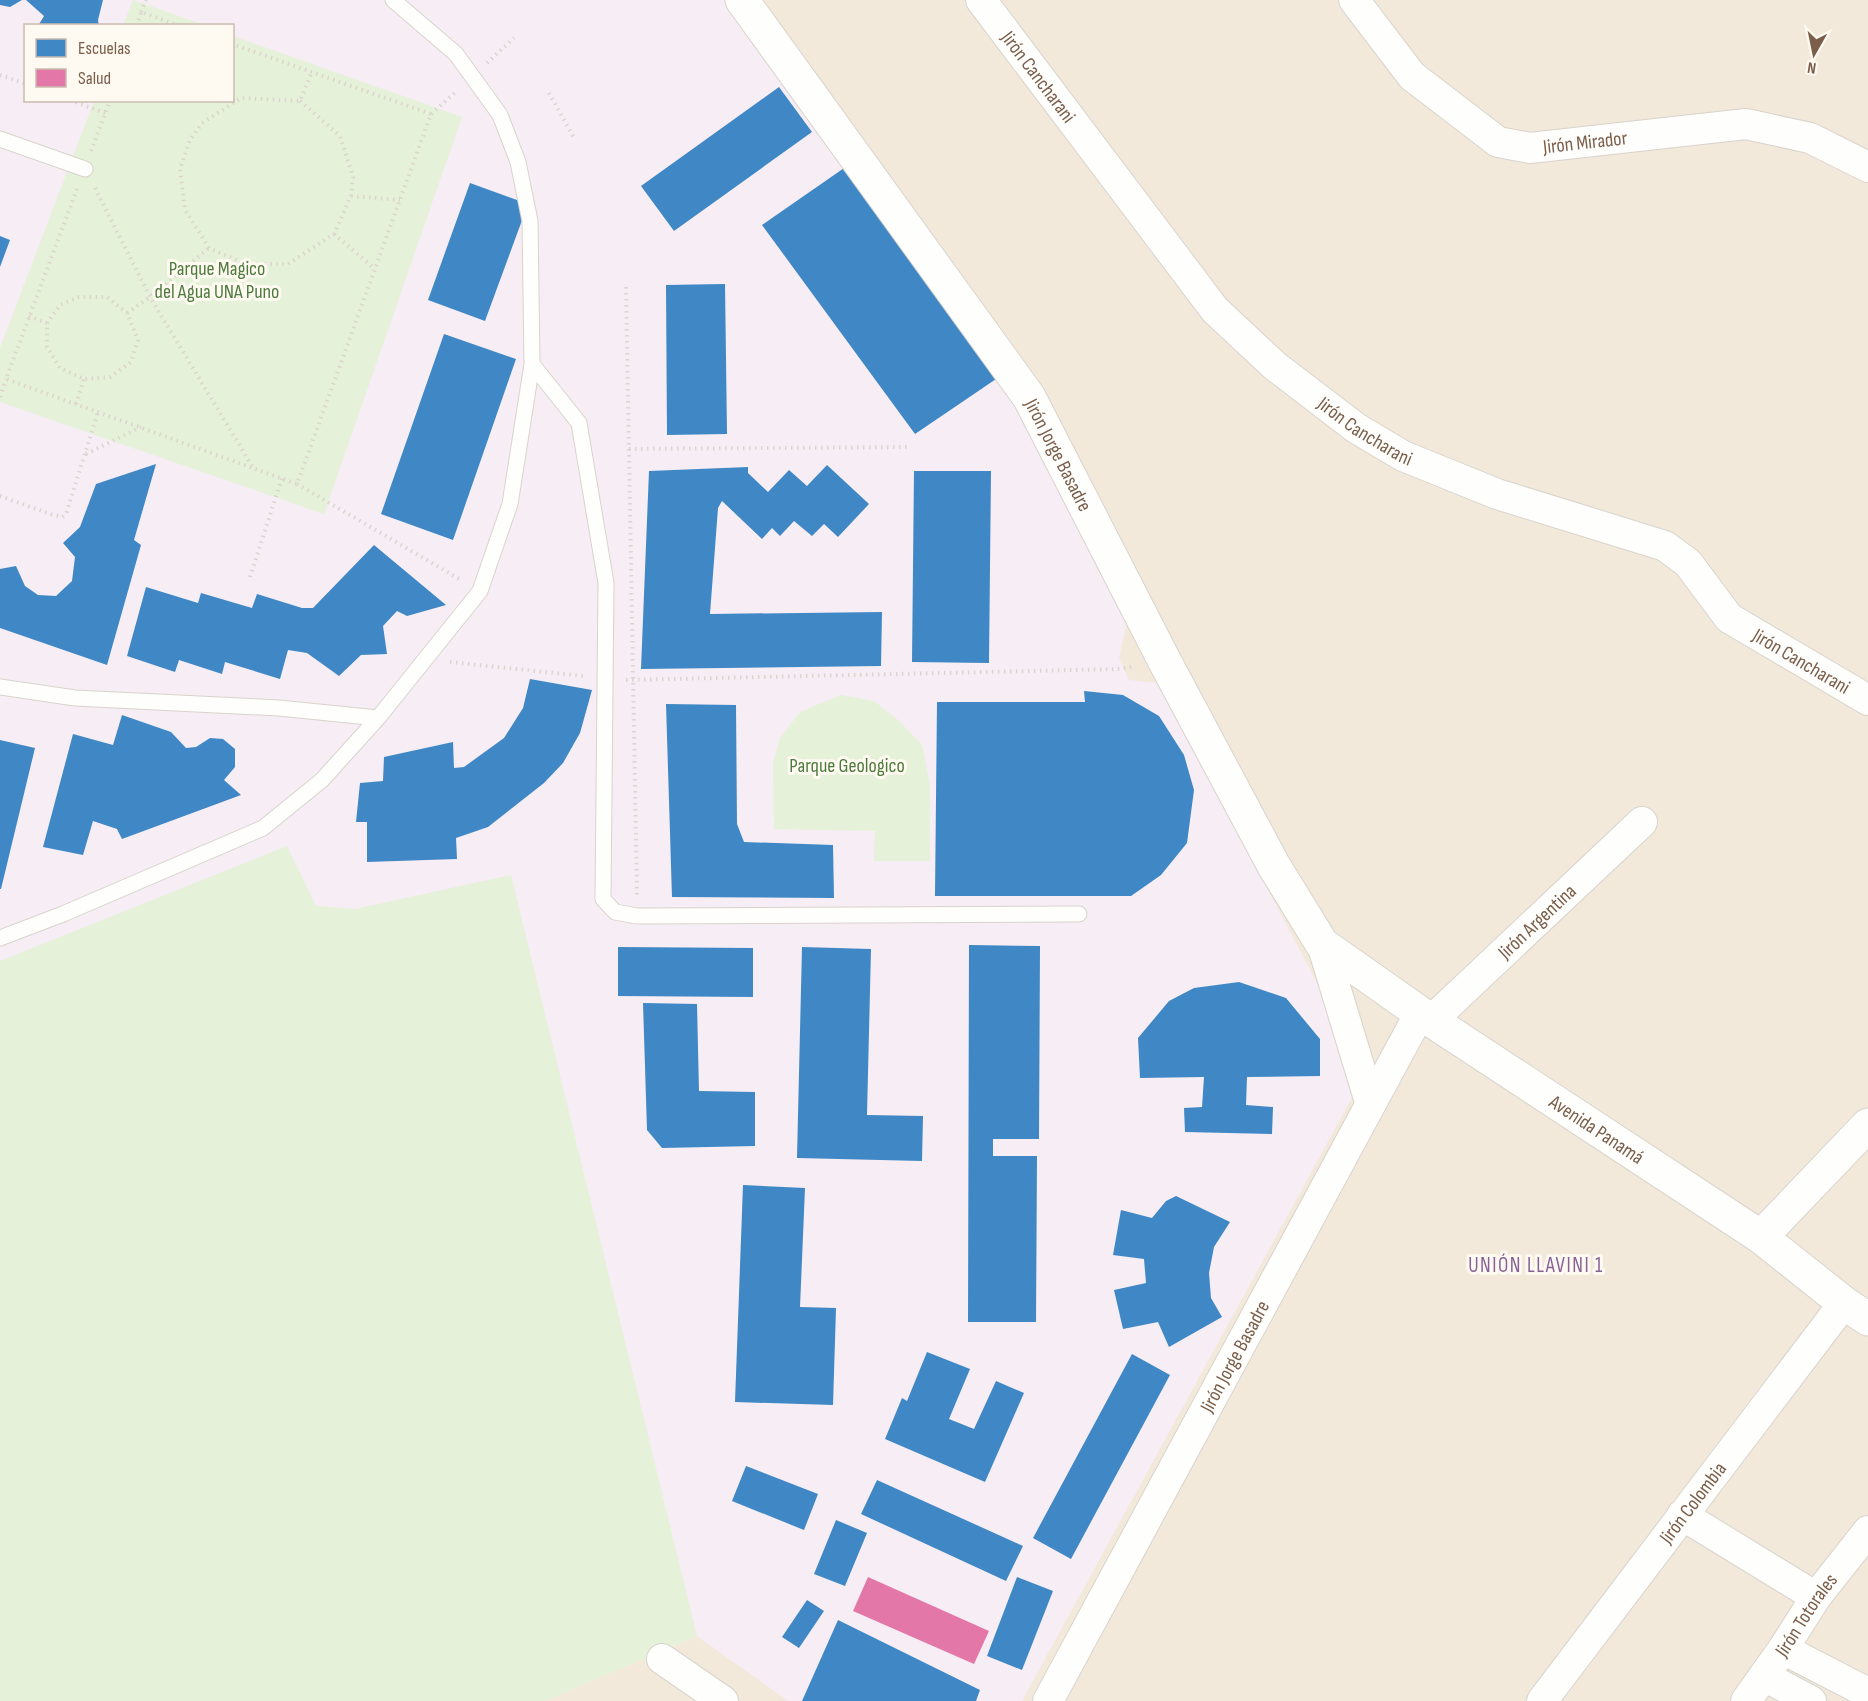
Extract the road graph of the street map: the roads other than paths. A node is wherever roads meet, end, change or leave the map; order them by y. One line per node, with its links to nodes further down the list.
1 (393, 0): 8 (lane)
2 (742, 0): 15 (street, Jirón Jorge Basadre)
3 (981, 0): 10 (street, Jirón Cancharani)
4 (1354, 0): 6 (street, Jirón Mirador)
5 (0, 139): 7 (lane)
6 (1868, 167)
7 (85, 168)
8 (532, 364): 11 (lane); 13 (lane)
9 (0, 687): 11 (lane)
10 (1868, 700)
11 (378, 718): 14 (lane)
12 (1642, 822): 16 (street, Jirón Argentina)
13 (1079, 914)
14 (0, 938)
15 (1323, 944): 16 (street, Avenida Panamá); 17 (street)
16 (1426, 1017): 17 (street, Jirón Jorge Basadre); 19 (street, Avenida Panamá)
17 (1370, 1102): 29 (street, Jirón Jorge Basadre)
18 (1868, 1125): 19 (street)
19 (1761, 1237): 20 (street, Avenida Panamá)
20 (1856, 1311): 21 (street, Jirón Colombia)
21 (1682, 1515): 23 (street); 30 (street, Jirón Colombia)
22 (1868, 1531): 23 (street, Jirón Totorales)
23 (1816, 1597): 24 (street, Jirón Totorales)
24 (1783, 1649): 26 (street, Jirón Totorales); 27 (street)
25 (662, 1659): 28 (street)
26 (1764, 1676): 31 (street, Jirón Totorales); 32 (street)
27 (1868, 1693)
28 (723, 1701)
29 (1048, 1701)
30 (1542, 1701)
31 (1746, 1701)
32 (1811, 1701)

